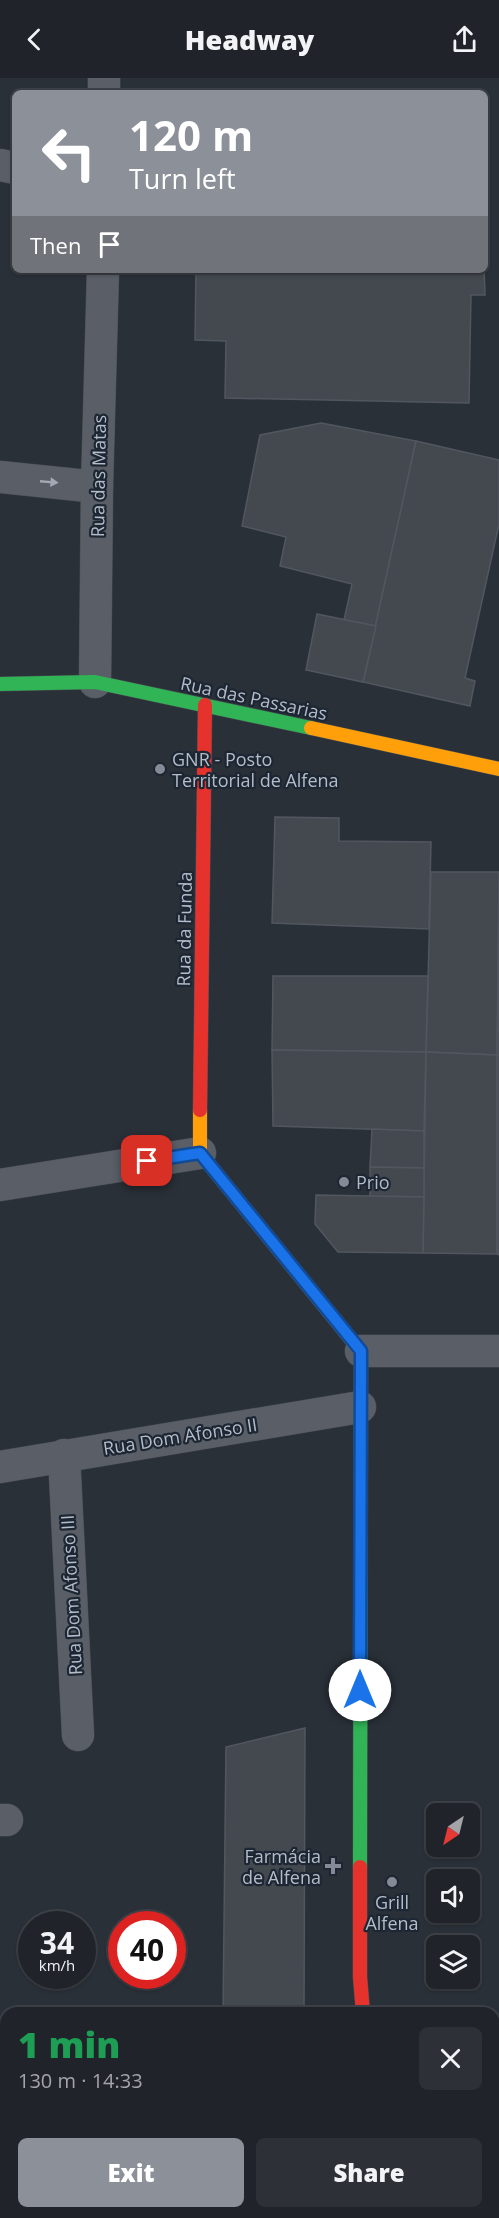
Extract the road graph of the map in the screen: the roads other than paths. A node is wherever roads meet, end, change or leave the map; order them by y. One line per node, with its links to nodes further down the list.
1 (104, 273): 3 (street, Rua das Matas)
2 (0, 477): 3 (street, one-way to 3)
3 (97, 487): 4 (street, Rua das Matas)
4 (95, 682): 6 (street, Rua das Passarias); 8 (street, Rua das Passarias)
5 (0, 684): 6 (street, Rua das Passarias)
6 (15, 684): 7 (street)
7 (0, 698)
8 (205, 705): 9 (street, Rua das Passarias); 10 (street, Rua da Funda)
9 (499, 770)
10 (200, 1153): 11 (street); 12 (street)
11 (0, 1185)
12 (361, 1351): 13 (street); 14 (street)
13 (499, 1351)
14 (360, 1407): 15 (street, Rua Dom Afonso II); 18 (street)
15 (64, 1455): 16 (street, Rua Dom Afonso II); 17 (street, Rua Dom Afonso III)
16 (0, 1467)
17 (78, 1735)
18 (360, 1977): 19 (street); 20 (street)
19 (353, 2007)
20 (362, 2007)

